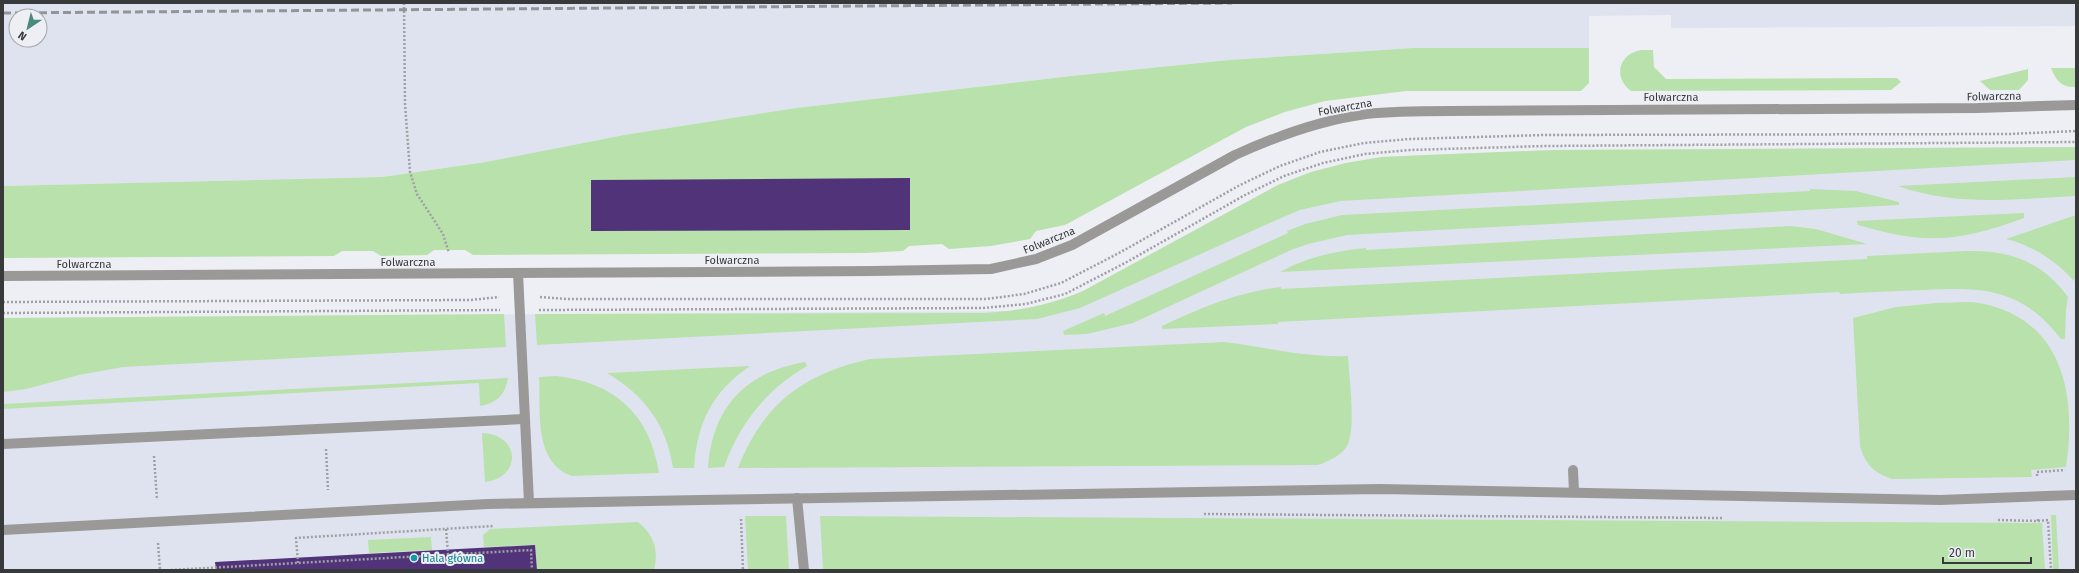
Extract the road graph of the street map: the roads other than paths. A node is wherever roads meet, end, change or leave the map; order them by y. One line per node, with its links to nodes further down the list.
1 (2076, 105): 2 (street, Folwarczna)
2 (518, 273): 3 (street, Folwarczna); 4 (street)
3 (3, 276)
4 (524, 419): 5 (street); 10 (street)
5 (3, 444)
6 (1574, 470): 7 (street)
7 (1574, 492): 8 (street); 9 (street)
8 (2076, 495)
9 (797, 498): 10 (street); 12 (street)
10 (529, 503): 11 (street)
11 (3, 530)
12 (804, 570)

